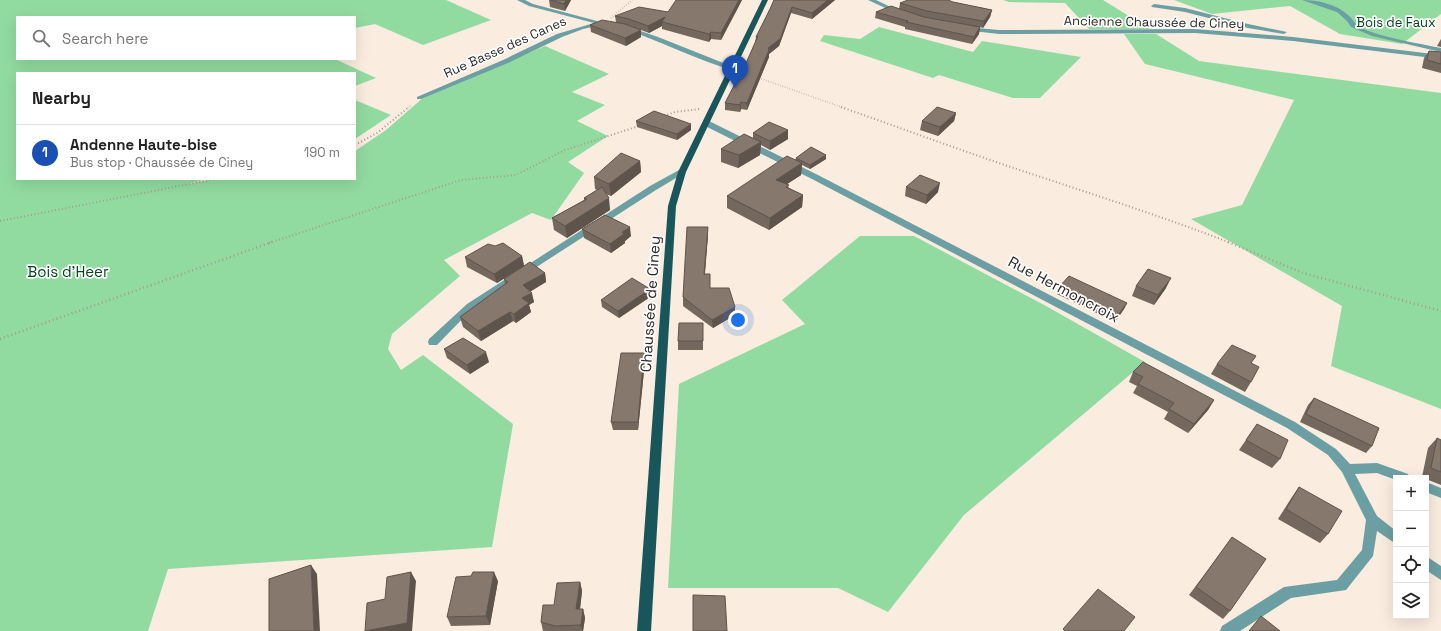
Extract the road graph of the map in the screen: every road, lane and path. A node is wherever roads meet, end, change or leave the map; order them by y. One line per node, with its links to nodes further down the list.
1 (520, 0): 8 (street, Rue Basse des Canes)
2 (632, 0): 8 (path)
3 (765, 0): 14 (main road, Chaussée de Ciney)
4 (871, 0): 7 (street)
5 (1305, 0): 11 (street)
6 (1154, 6): 12 (street, Ancienne Chaussée de Ciney)
7 (904, 14)
8 (606, 25): 15 (street, Rue Basse des Canes)
9 (621, 27): 14 (street)
10 (962, 28): 13 (street, Ancienne Chaussée de Ciney)
11 (1441, 50)
12 (1441, 53)
13 (1441, 57)
14 (732, 68): 16 (main road, Chaussée de Ciney); 24 (path)
15 (419, 98): 20 (path)
16 (714, 107): 17 (path); 18 (main road, Chaussée de Ciney)
17 (660, 117)
18 (706, 123): 21 (main road, Chaussée de Ciney); 27 (street, Rue Hermoncroix)
19 (642, 125): 25 (path)
20 (356, 145)
21 (682, 172): 26 (street); 35 (main road, Chaussée de Ciney)
22 (210, 180): 23 (path)
23 (0, 221)
24 (1441, 311)
25 (0, 339)
26 (433, 342)
27 (1347, 469): 28 (street); 31 (street, Rue Hermoncroix)
28 (1396, 475)
29 (1429, 488): 30 (street)
30 (1441, 493)
31 (1372, 520): 32 (street); 36 (street)
32 (1393, 536)
33 (1429, 564): 34 (street)
34 (1441, 574)
35 (644, 631)
36 (1227, 631)

